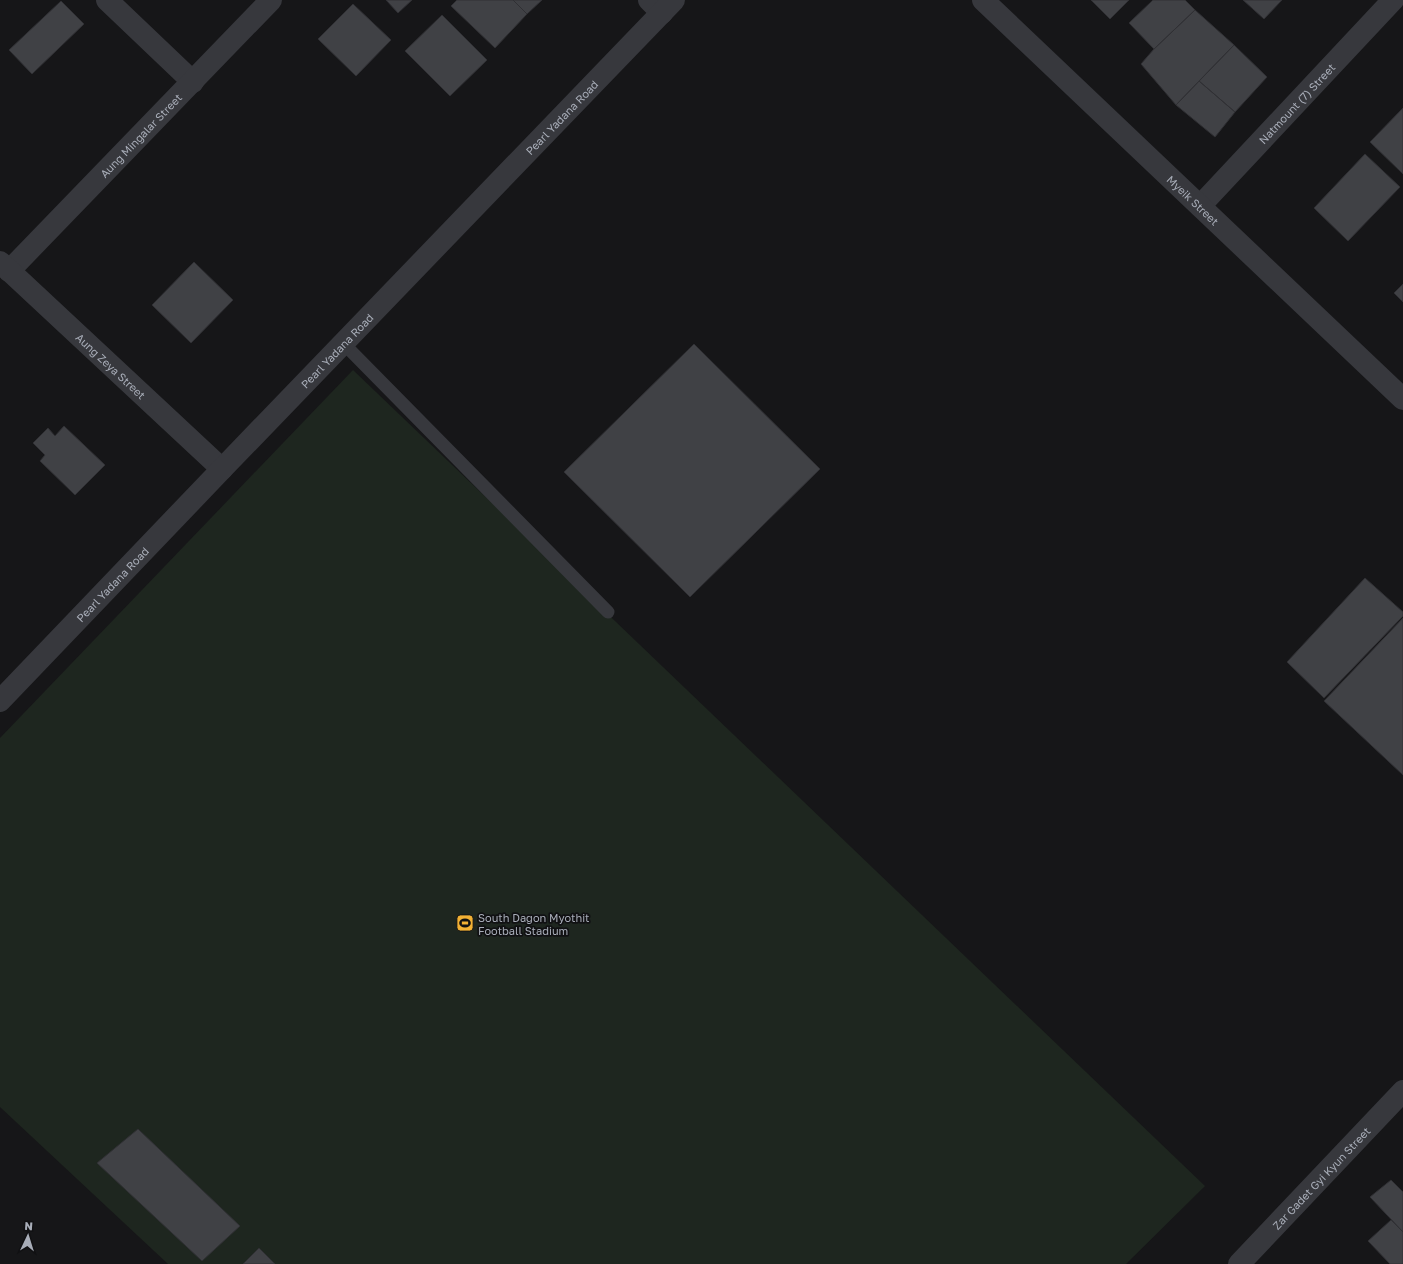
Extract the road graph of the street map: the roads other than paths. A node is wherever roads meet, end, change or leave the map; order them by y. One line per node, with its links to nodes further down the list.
1 (107, 0): 6 (street)
2 (271, 0): 6 (street, Aung Mingalar Street)
3 (983, 0): 7 (street, Myeik Street)
4 (1393, 0): 7 (street, Natmount (7) Street)
5 (662, 4): 9 (street, Pearl Yadana Road)
6 (193, 82): 8 (street, Aung Mingalar Street)
7 (1200, 206): 10 (street, Myeik Street)
8 (5, 267): 11 (street, Aung Zeya Street)
9 (343, 343): 11 (street, Pearl Yadana Road); 12 (lane)
10 (1403, 399)
11 (222, 469): 13 (street, Pearl Yadana Road)
12 (608, 612)
13 (0, 701)
14 (1403, 1091): 15 (street, Zar Gadet Gyi Kyun Street)
15 (1239, 1264)

